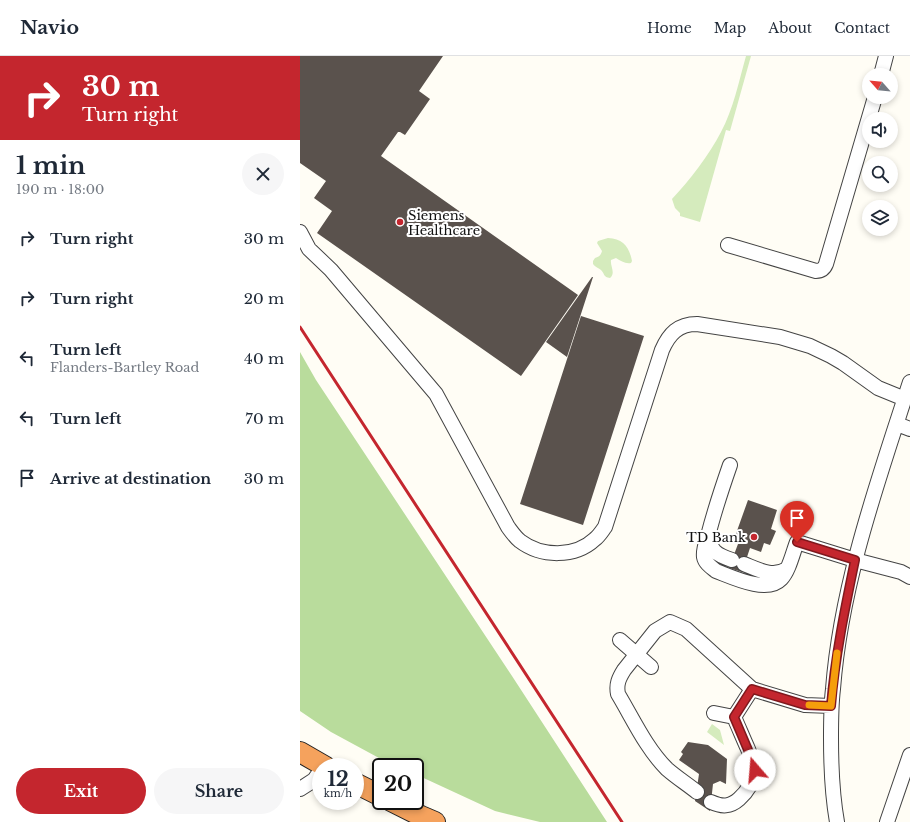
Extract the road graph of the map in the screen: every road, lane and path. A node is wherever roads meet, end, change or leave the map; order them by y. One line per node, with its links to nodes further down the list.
1 (886, 56): 2 (street)
2 (883, 68)
3 (872, 104): 5 (street)
4 (300, 232): 7 (street)
5 (728, 245)
6 (910, 382): 7 (street)
7 (905, 398): 8 (street)
8 (903, 427): 11 (street)
9 (730, 465): 10 (street)
10 (710, 529): 12 (street); 12 (street)
11 (855, 560): 12 (street); 13 (street); 18 (street)
12 (787, 569)
13 (907, 571)
14 (620, 640): 15 (street)
15 (636, 654): 16 (street); 17 (street); 26 (street)
16 (651, 667)
17 (752, 689): 18 (street); 20 (street)
18 (831, 706): 30 (street)
19 (714, 713): 20 (street)
20 (734, 717): 27 (street)
21 (300, 752): 23 (highway)
22 (910, 755): 31 (street)
23 (312, 760)
24 (312, 781): 25 (street)
25 (300, 788)
26 (697, 792)
27 (711, 802)
28 (409, 810): 29 (highway)
29 (435, 822)
30 (837, 822)
31 (887, 822)

